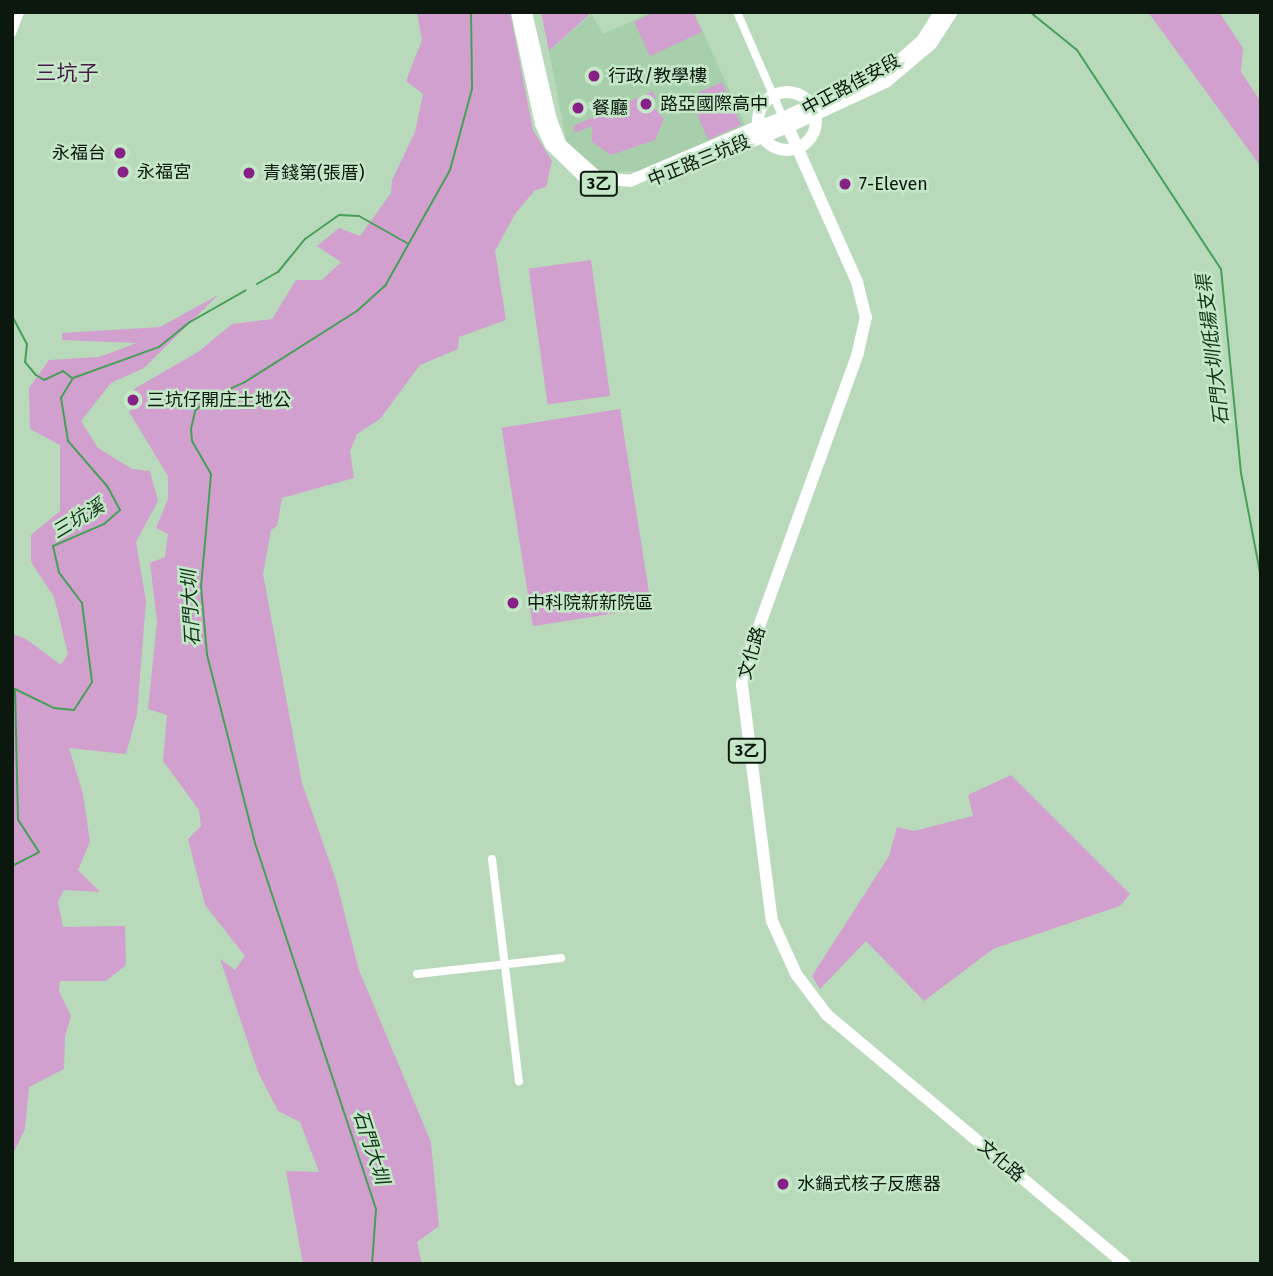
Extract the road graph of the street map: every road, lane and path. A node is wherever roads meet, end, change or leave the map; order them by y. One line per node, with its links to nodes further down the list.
1 (20, 12): 7 (street)
2 (517, 12): 11 (main road, 中正路三坑段 / 3乙)
3 (526, 12): 11 (main road, 中正路三坑段 / 3乙)
4 (737, 12): 8 (street, 文化路)
5 (940, 12): 9 (main road, 中正路佳安段)
6 (952, 12): 9 (main road, 中正路佳安段)
7 (12, 33)
8 (774, 95): 9 (main road); 10 (street, 文化路); 11 (main road)
9 (815, 112): 10 (main road, 中正路佳安段); 12 (main road)
10 (786, 123): 11 (main road, 中正路三坑段 / 3乙); 12 (main road, 文化路 / 3乙)
11 (760, 131): 12 (main road)
12 (798, 148): 18 (main road, 文化路 / 3乙)
13 (492, 859): 15 (street)
14 (561, 958): 15 (street)
15 (505, 965): 16 (street); 17 (street)
16 (417, 974)
17 (519, 1081)
18 (1125, 1264)

